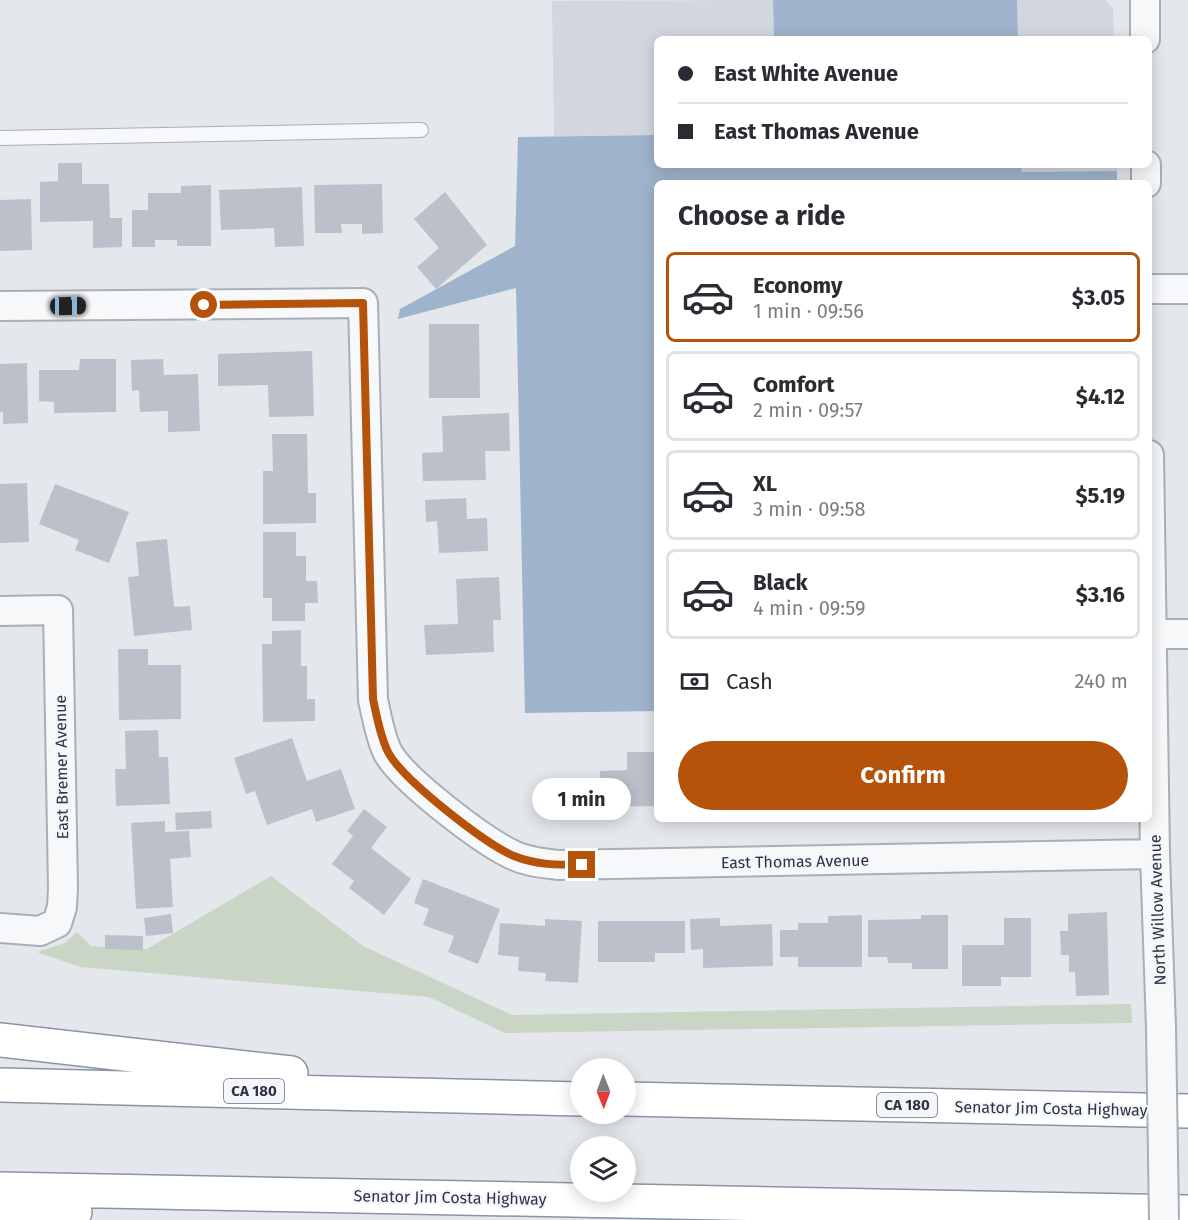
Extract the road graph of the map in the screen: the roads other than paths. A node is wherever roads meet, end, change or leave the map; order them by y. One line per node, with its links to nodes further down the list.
1 (1145, 0): 2 (street)
2 (1145, 36)
3 (421, 130): 4 (lane)
4 (0, 138)
5 (1188, 289): 6 (street)
6 (1152, 290)
7 (0, 306): 11 (street, East Thomas Avenue)
8 (0, 611): 12 (street, East Bremer Avenue)
9 (1152, 634): 10 (street); 11 (street, North Willow Avenue)
10 (1188, 634)
11 (1155, 854): 23 (street, North Willow Avenue, bridge)
12 (0, 928)
13 (0, 1040): 15 (highway)
14 (0, 1085): 15 (highway, CA 180)
15 (507, 1097): 16 (highway, CA 180)
16 (570, 1099)
17 (636, 1100): 18 (highway, Senator Jim Costa Highway / CA 180)
18 (1188, 1111)
19 (0, 1189): 20 (highway, Senator Jim Costa Highway)
20 (503, 1198): 21 (highway, Senator Jim Costa Highway); 22 (highway)
21 (1188, 1212)
22 (0, 1214)
23 (1164, 1220)

